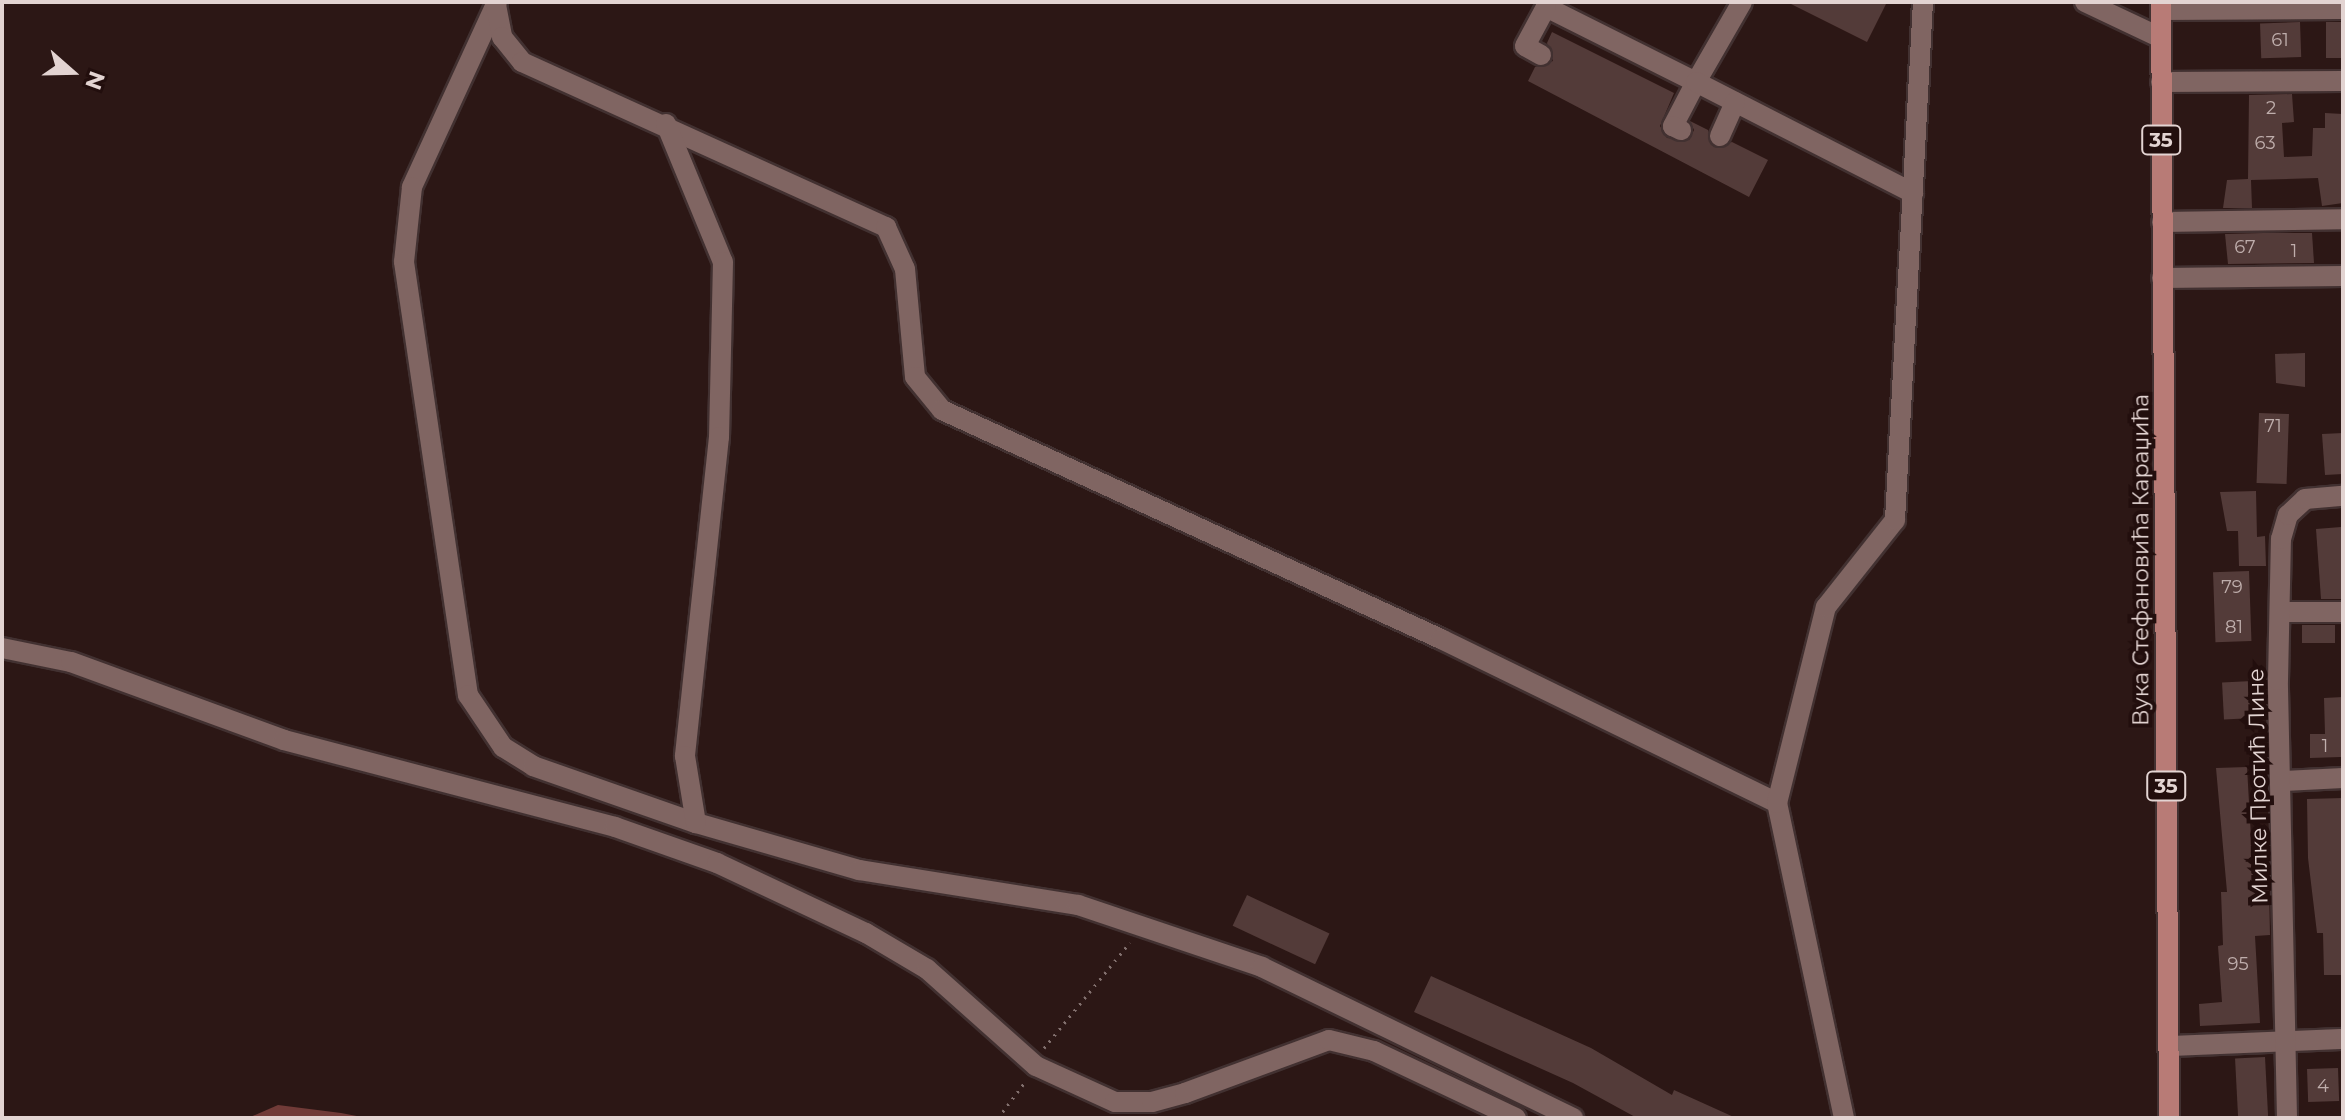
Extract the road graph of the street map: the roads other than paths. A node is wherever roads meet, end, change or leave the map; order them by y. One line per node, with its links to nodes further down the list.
1 (1742, 2): 11 (street)
2 (1923, 2): 17 (street)
3 (2085, 2): 8 (street)
4 (497, 3): 14 (street); 29 (street)
5 (1548, 5): 9 (street); 11 (street)
6 (2161, 6): 7 (street); 8 (main road, Вука Стефановића Караџића / 35)
7 (2343, 9)
8 (2161, 38): 12 (main road, Вука Стефановића Караџића / 35)
9 (1541, 55)
10 (2343, 81): 12 (street)
11 (1696, 82): 13 (street); 15 (street)
12 (2161, 82): 19 (main road, Вука Стефановића Караџића / 35)
13 (1735, 102): 16 (street); 17 (street)
14 (666, 124): 28 (street); 29 (street)
15 (1681, 130)
16 (1720, 136)
17 (1913, 193): 28 (street)
18 (2343, 219): 19 (street)
19 (2162, 222): 21 (main road, Вука Стефановића Караџића / 35)
20 (2343, 276): 21 (street)
21 (2162, 278): 32 (main road, Вука Стефановића Караџића / 35)
22 (2343, 496): 23 (street, Милке Протић Лине)
23 (2281, 612): 24 (street); 27 (street, Милке Протић Лине)
24 (2343, 612)
25 (2, 648): 33 (street)
26 (2343, 778): 27 (street)
27 (2284, 781): 31 (street, Милке Протић Лине)
28 (1777, 803): 35 (street)
29 (696, 823): 34 (street)
30 (2343, 1039): 31 (street)
31 (2287, 1042): 32 (street); 37 (street, Милке Протић Лине)
32 (2169, 1046): 36 (main road, Вука Стефановића Караџића / 35)
33 (1516, 1118)
34 (1573, 1118)
35 (1844, 1118)
36 (2169, 1118)
37 (2287, 1118)

